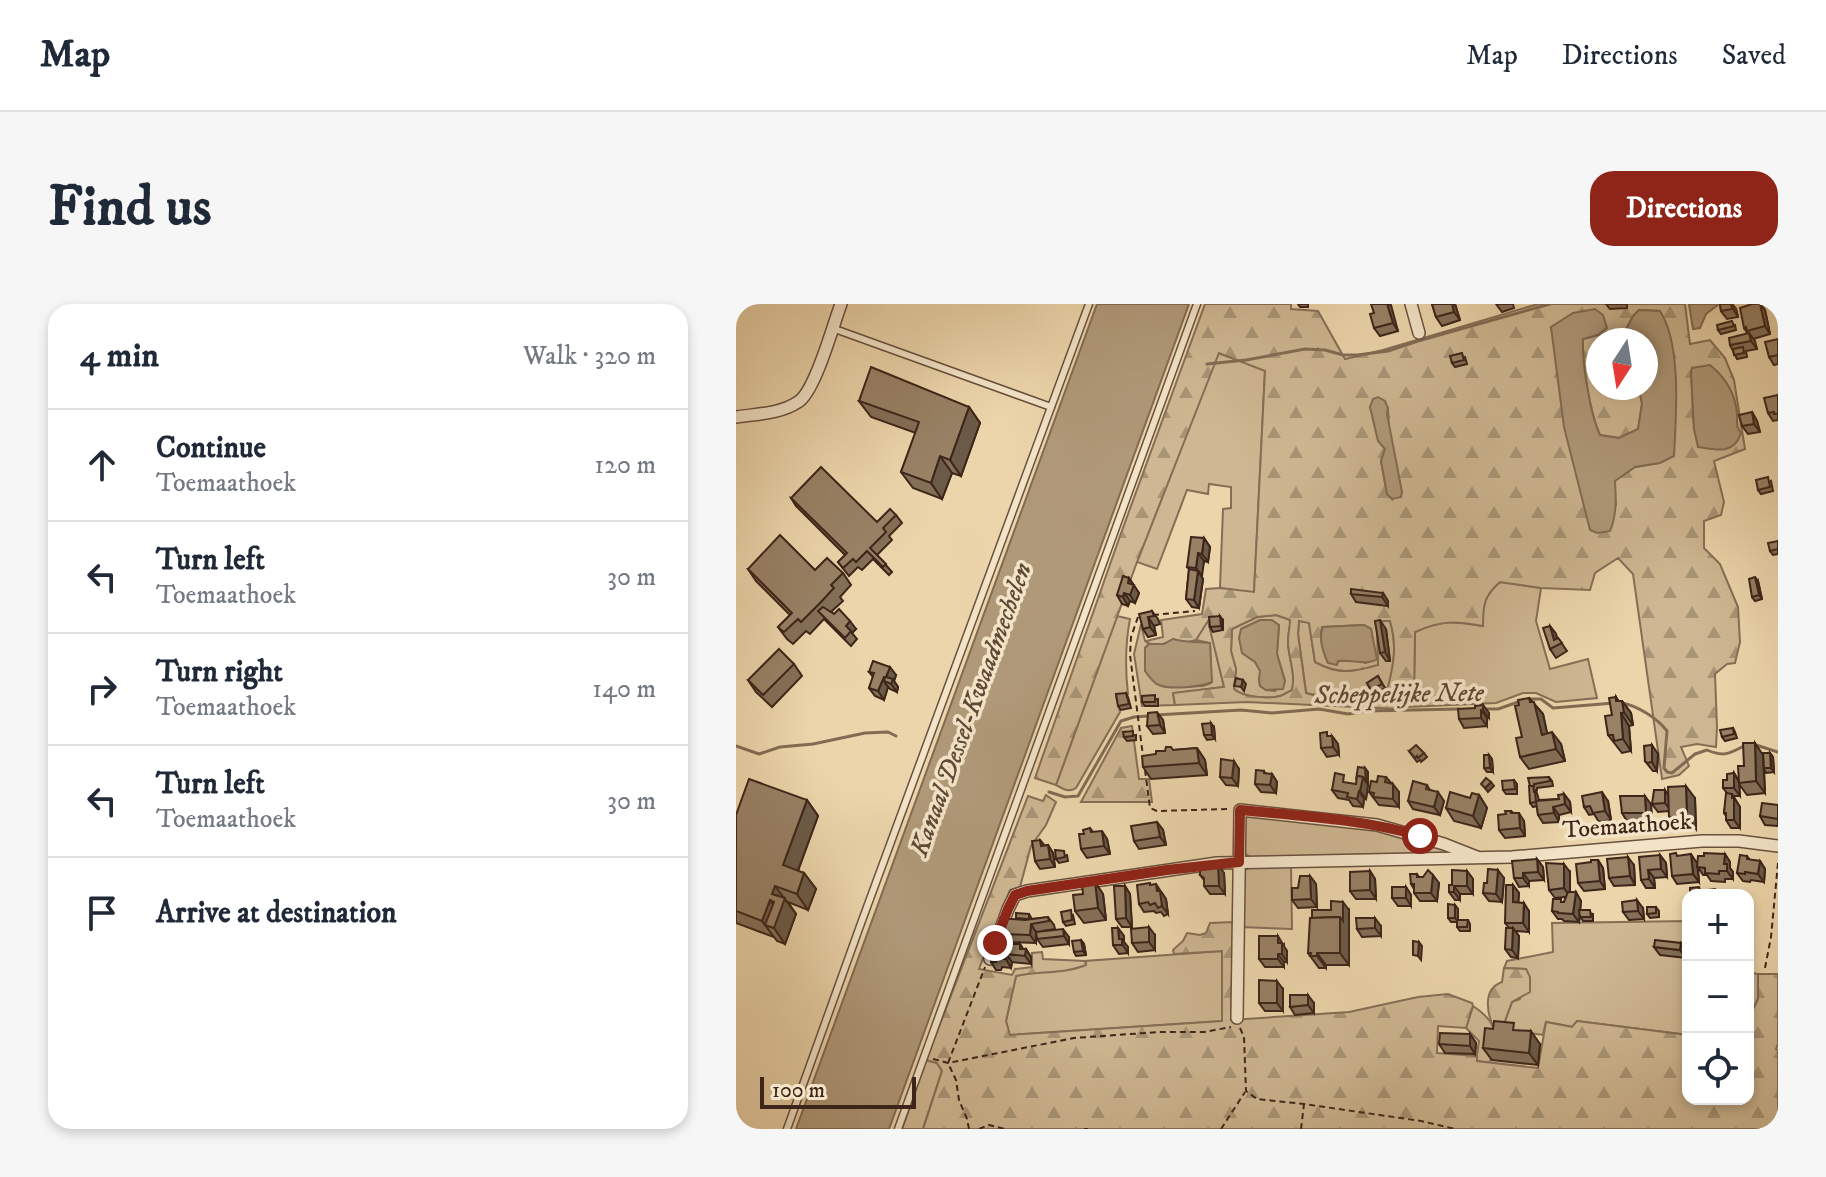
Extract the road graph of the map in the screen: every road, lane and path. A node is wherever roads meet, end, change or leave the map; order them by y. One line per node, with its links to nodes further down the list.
1 (841, 304): 5 (street)
2 (1089, 304): 7 (lane)
3 (1197, 304): 20 (lane)
4 (1411, 304): 6 (street)
5 (832, 328): 7 (lane); 8 (street)
6 (1419, 333)
7 (1051, 407): 24 (lane)
8 (736, 417)
9 (1195, 611): 10 (path)
10 (1152, 615)
11 (1138, 617): 12 (path)
12 (1240, 810): 14 (street, Toemaathoek); 15 (street)
13 (1778, 846): 14 (street, Toemaathoek)
14 (1479, 858): 15 (street, Toemaathoek)
15 (1239, 862): 17 (street, Toemaathoek); 19 (street)
16 (1778, 863): 18 (path)
17 (990, 959): 21 (path)
18 (1765, 968)
19 (1237, 1018)
20 (924, 1056): 21 (path); 25 (lane)
21 (948, 1063): 22 (path); 26 (path)
22 (1246, 1091): 23 (path); 29 (path)
23 (1304, 1104): 30 (path); 31 (path)
24 (787, 1129)
25 (898, 1129)
26 (969, 1129)
27 (979, 1129): 28 (path)
28 (1005, 1129)
29 (1221, 1129)
30 (1301, 1129)
31 (1455, 1129)

